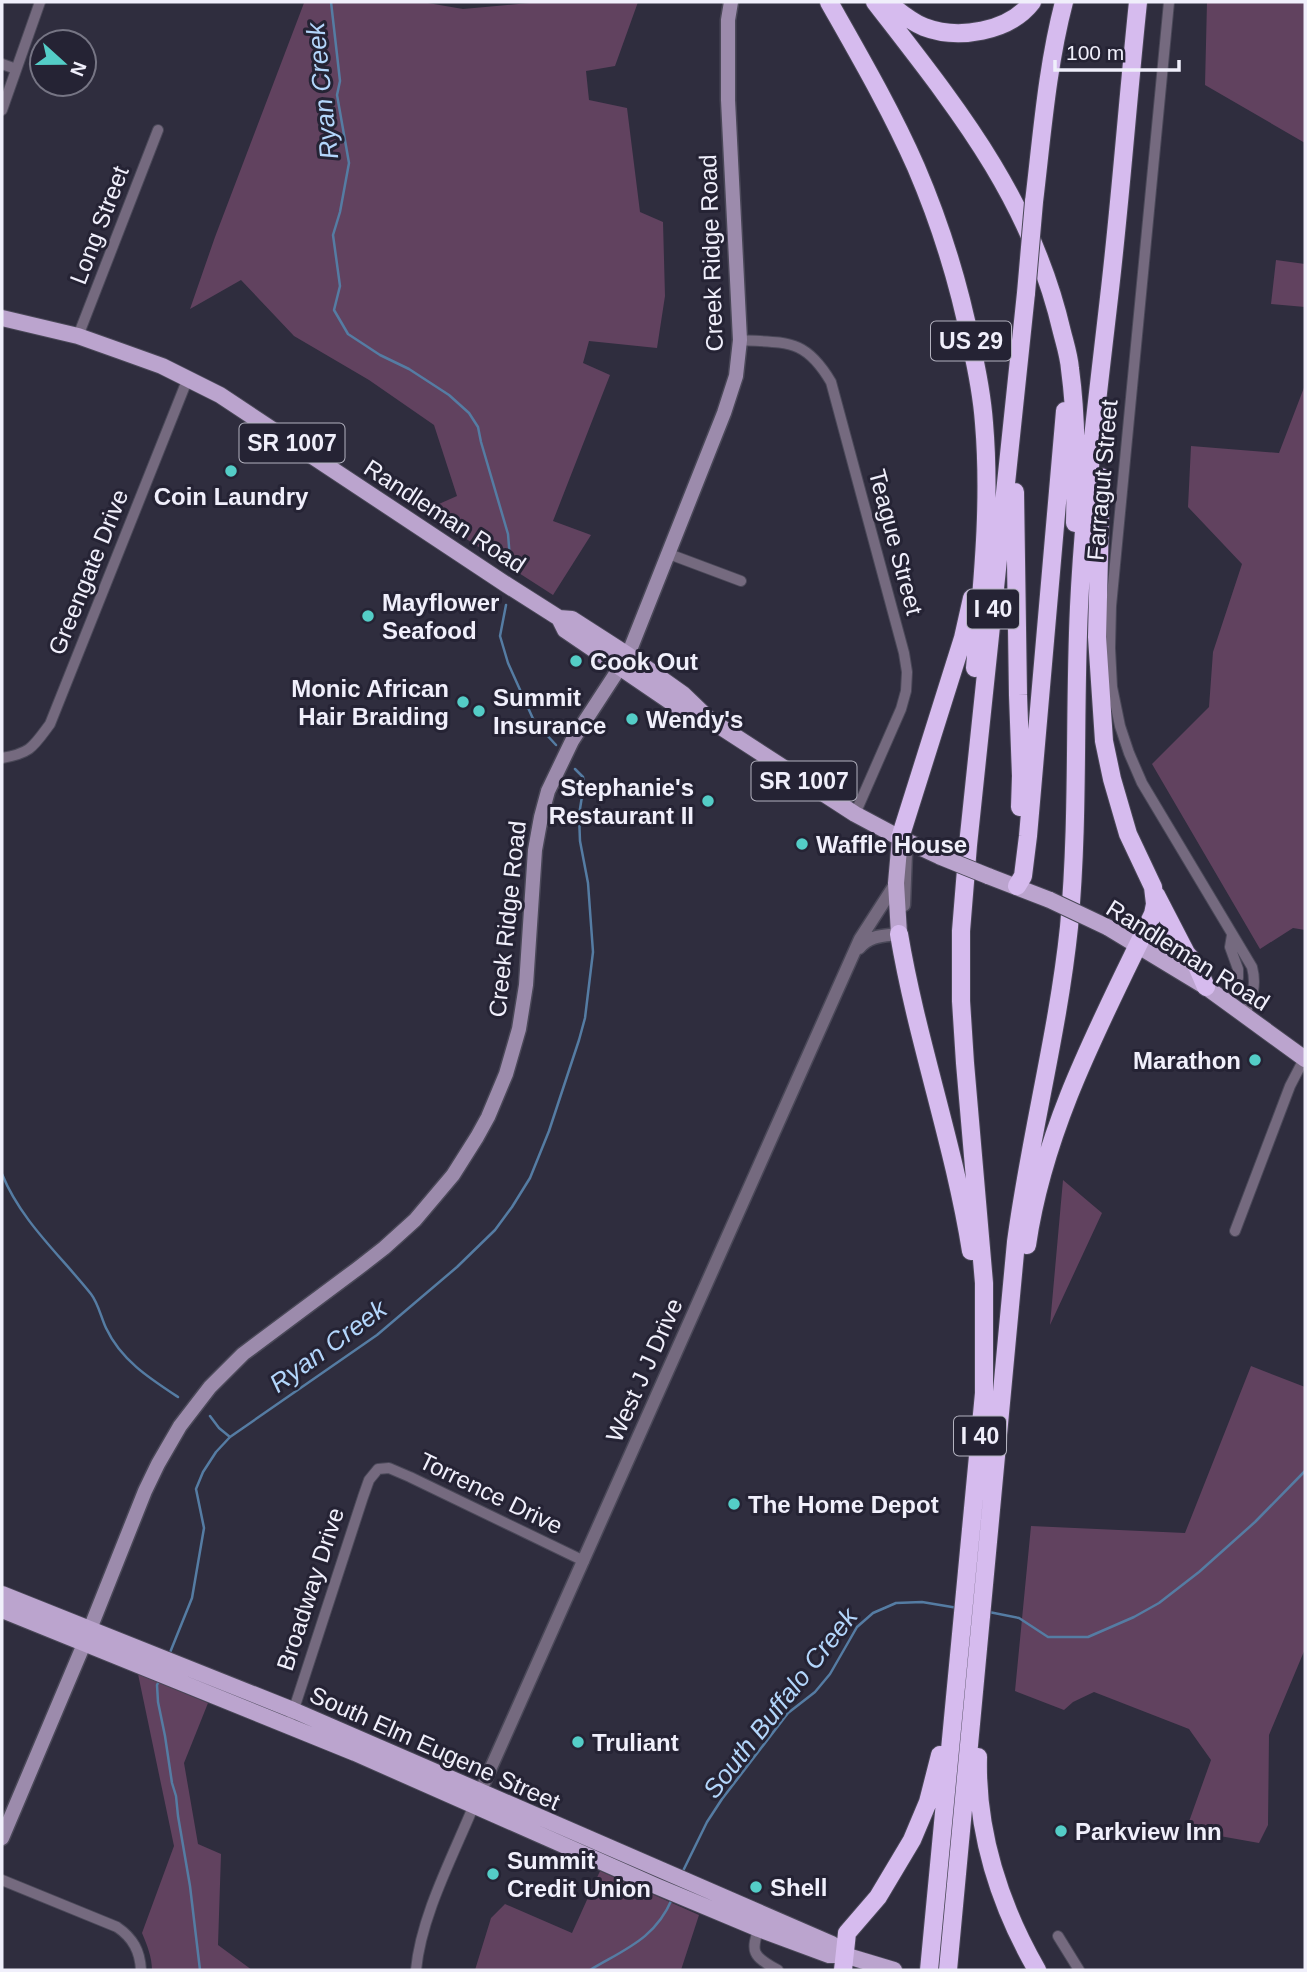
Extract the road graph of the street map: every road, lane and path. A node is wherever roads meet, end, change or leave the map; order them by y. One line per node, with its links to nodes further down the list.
1 (40, 2): 11 (street)
2 (731, 2): 17 (main road, Creek Ridge Road)
3 (829, 2): 21 (highway, US 29)
4 (875, 2): 18 (highway)
5 (887, 2): 6 (highway)
6 (1032, 2)
7 (1063, 2): 19 (highway, I 40, bridge)
8 (1138, 2): 14 (highway, I 40)
9 (1170, 2): 34 (street, Farragut Street)
10 (2, 64): 11 (street)
11 (16, 69): 12 (street)
12 (2, 110)
13 (158, 130): 16 (street, Long Street)
14 (1110, 285): 24 (highway, I 40); 32 (highway)
15 (2, 318): 16 (main road, Randleman Road / SR 1007)
16 (78, 336): 20 (main road, Randleman Road / SR 1007)
17 (740, 340): 22 (main road, Creek Ridge Road); 27 (street, Teague Street)
18 (1065, 345): 24 (highway); 31 (highway)
19 (1019, 373): 29 (highway, I 40); 31 (highway)
20 (188, 379): 25 (main road, Randleman Road / SR 1007); 26 (street, Greengate Drive)
21 (986, 522): 28 (highway); 29 (highway, US 29)
22 (668, 554): 23 (street); 25 (main road, Creek Ridge Road)
23 (741, 581)
24 (1079, 607): 43 (highway, I 40)
25 (624, 661): 27 (main road, Randleman Road / SR 1007); 49 (main road, Creek Ridge Road)
26 (2, 758)
27 (855, 814): 28 (main road, Randleman Road / SR 1007)
28 (904, 840): 30 (main road, West J J Drive); 31 (main road, Randleman Road / SR 1007, bridge); 33 (street)
29 (968, 845): 42 (highway, I 40)
30 (896, 883): 33 (main road, West J J Drive); 36 (street, West J J Drive)
31 (1017, 886): 35 (main road, Randleman Road, bridge)
32 (1153, 887): 35 (highway); 37 (highway)
33 (899, 934): 36 (street); 42 (highway)
34 (1231, 934): 38 (street, Farragut Street); 39 (street, Farragut Street)
35 (1138, 945): 37 (main road, Randleman Road); 43 (highway)
36 (855, 954): 45 (street, West J J Drive)
37 (1206, 987): 38 (main road, Randleman Road)
38 (1224, 1001): 39 (main road, Randleman Road)
39 (1244, 1016): 40 (main road, Randleman Road)
40 (1305, 1059): 41 (street)
41 (1235, 1231)
42 (984, 1283): 46 (highway, I 40)
43 (1008, 1320): 46 (highway, I 40)
44 (377, 1469): 45 (street, Torrence Drive); 50 (street, Broadway Drive)
45 (584, 1561): 52 (street, West J J Drive)
46 (974, 1589): 51 (highway, I 40)
47 (2, 1594): 49 (main road, South Elm Eugene Street)
48 (2, 1610): 49 (main road, South Elm Eugene Street)
49 (87, 1637): 50 (main road, South Elm Eugene Street); 53 (main road, Creek Ridge Road)
50 (291, 1718): 52 (main road, South Elm Eugene Street)
51 (961, 1724): 57 (highway); 62 (highway, I 40); 63 (highway, I 40); 64 (highway)
52 (478, 1798): 55 (main road, South Elm Eugene Street); 59 (street)
53 (2, 1838)
54 (2, 1880): 58 (street)
55 (761, 1922): 57 (main road, South Elm Eugene Street); 60 (street)
56 (1058, 1936): 65 (street)
57 (843, 1963): 61 (main road, South Elm Eugene Street)
58 (141, 1970)
59 (416, 1970)
60 (778, 1970)
61 (894, 1970)
62 (929, 1970)
63 (948, 1970)
64 (1037, 1970)
65 (1079, 1970)

